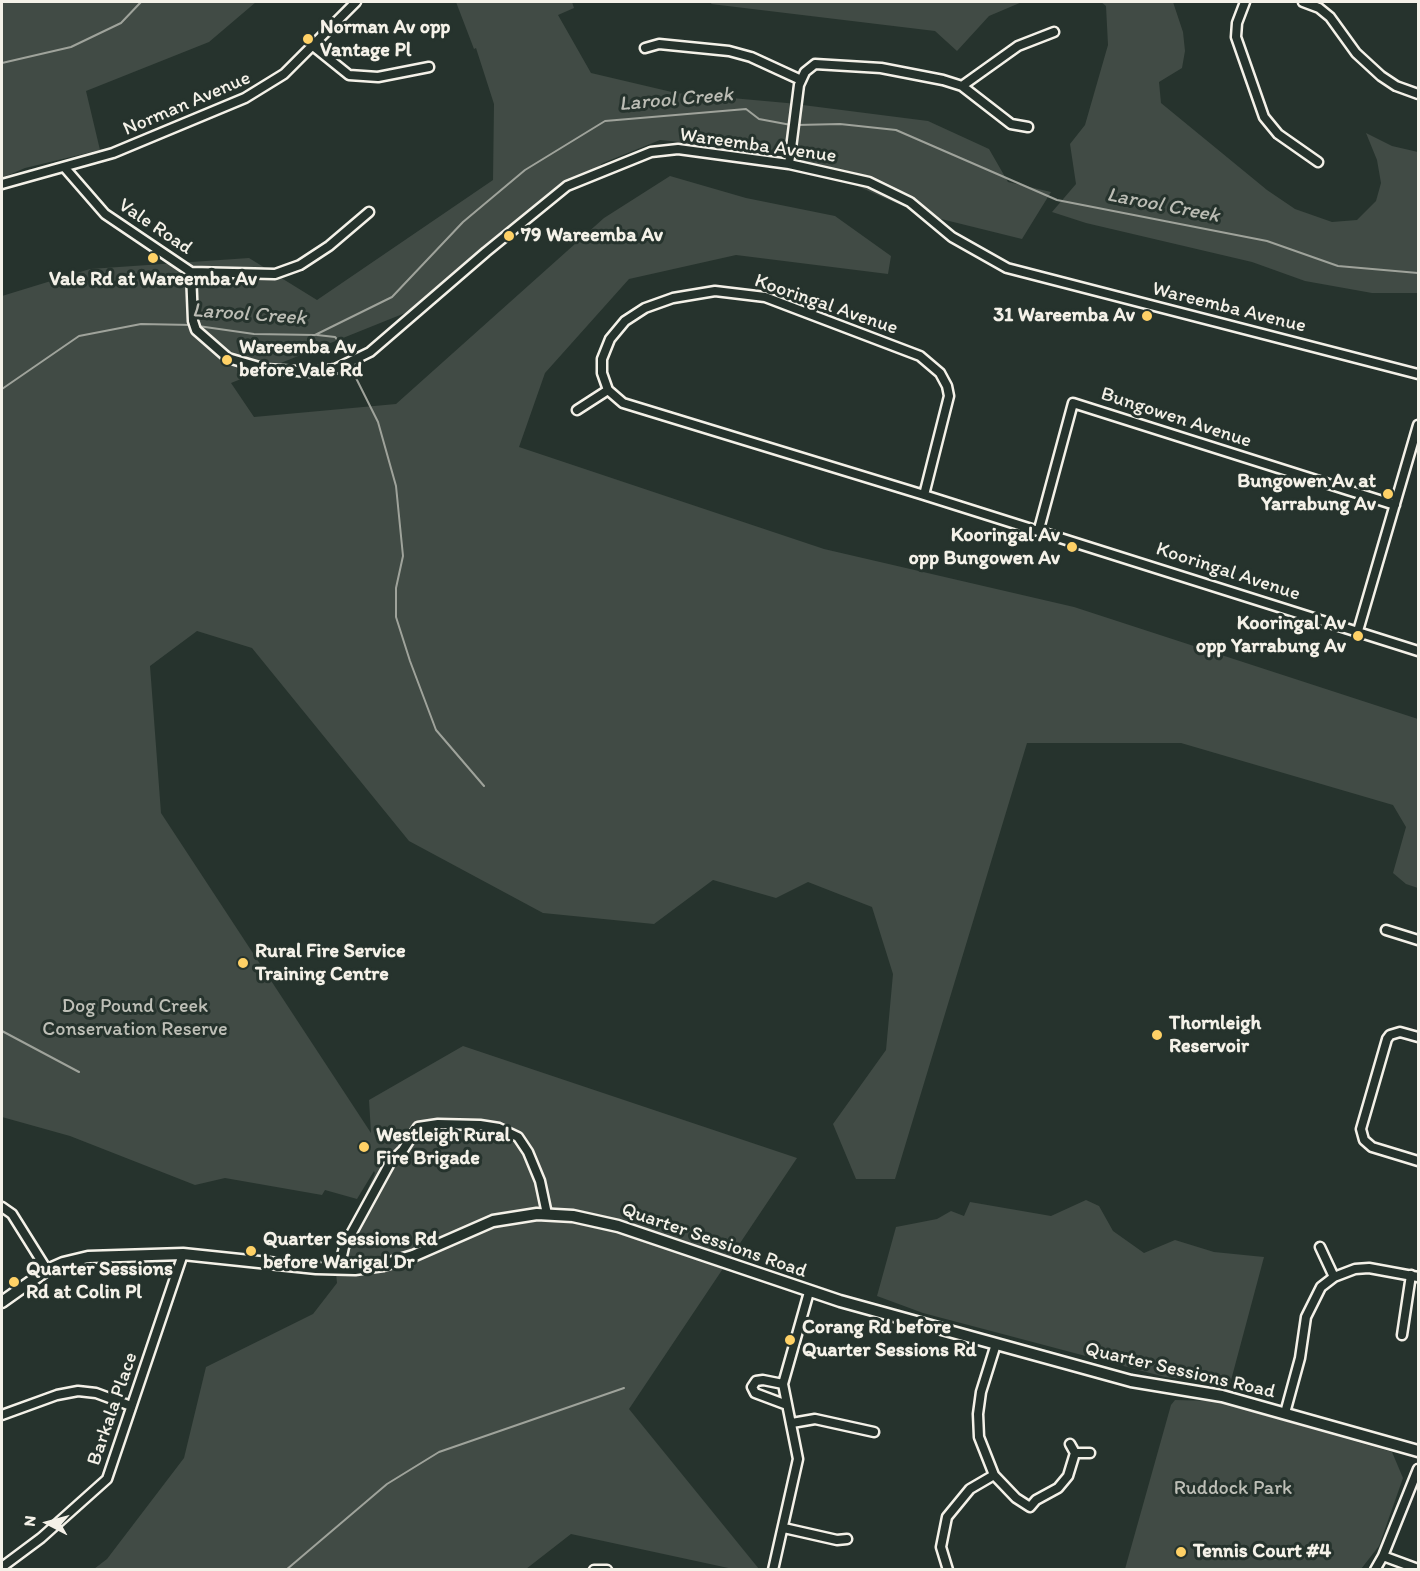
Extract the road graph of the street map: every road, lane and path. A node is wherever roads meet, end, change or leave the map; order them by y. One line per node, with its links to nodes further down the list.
1 (356, 2): 5 (street, Norman Avenue)
2 (1245, 2): 12 (street)
3 (1303, 2): 10 (street)
4 (1054, 32): 9 (street)
5 (313, 46): 7 (street); 14 (street, Norman Avenue)
6 (645, 48): 8 (street)
7 (429, 67)
8 (801, 80): 9 (street); 13 (street)
9 (962, 86): 11 (street)
10 (1419, 94)
11 (1028, 127)
12 (1318, 162)
13 (789, 164): 17 (street, Wareemba Avenue); 18 (street, Wareemba Avenue)
14 (65, 168): 15 (street, Norman Avenue); 17 (street, Vale Road)
15 (2, 184)
16 (369, 212): 17 (street, Vale Road)
17 (190, 272)
18 (1419, 374)
19 (608, 390): 20 (street); 22 (street, Kooringal Avenue); 22 (street, Kooringal Avenue)
20 (577, 410)
21 (1419, 425): 23 (street)
22 (924, 495): 24 (street, Kooringal Avenue)
23 (1395, 505): 24 (street, Bungowen Avenue); 25 (street)
24 (1039, 529): 25 (street, Kooringal Avenue)
25 (1359, 632): 26 (street, Kooringal Avenue)
26 (1419, 651)
27 (1386, 930): 28 (street)
28 (1419, 940)
29 (1419, 1037): 31 (street)
30 (397, 1157): 32 (street); 34 (street); 37 (street)
31 (1419, 1161)
32 (407, 1162)
33 (2, 1207): 38 (street)
34 (547, 1214): 37 (main road, Quarter Sessions Road); 41 (main road, Quarter Sessions Road)
35 (1320, 1247): 39 (street)
36 (183, 1254): 37 (main road, Quarter Sessions Road); 38 (main road, Quarter Sessions Road); 47 (street, Barkala Place)
37 (339, 1269)
38 (47, 1270): 42 (main road, Quarter Sessions Road)
39 (1334, 1276): 40 (street); 48 (street)
40 (1415, 1276): 43 (street)
41 (809, 1292): 44 (main road, Quarter Sessions Road); 45 (street)
42 (2, 1302)
43 (1402, 1335)
44 (996, 1344): 48 (main road, Quarter Sessions Road); 57 (street)
45 (783, 1384): 46 (street); 46 (street)
46 (787, 1405): 50 (street)
47 (131, 1406): 49 (street); 61 (street, Barkala Place)
48 (1285, 1413): 53 (main road, Quarter Sessions Road)
49 (2, 1415)
50 (792, 1423): 51 (street); 58 (street)
51 (873, 1432)
52 (1070, 1444): 54 (street)
53 (1419, 1451)
54 (1075, 1453): 55 (street); 57 (street)
55 (1090, 1453)
56 (1419, 1469): 60 (street)
57 (994, 1475): 65 (street)
58 (784, 1528): 59 (street); 64 (street)
59 (847, 1539)
60 (1383, 1556): 66 (street); 67 (street)
61 (2, 1567)
62 (594, 1569): 63 (street)
63 (607, 1569)
64 (773, 1569)
65 (948, 1569)
66 (1375, 1569)
67 (1419, 1569)

